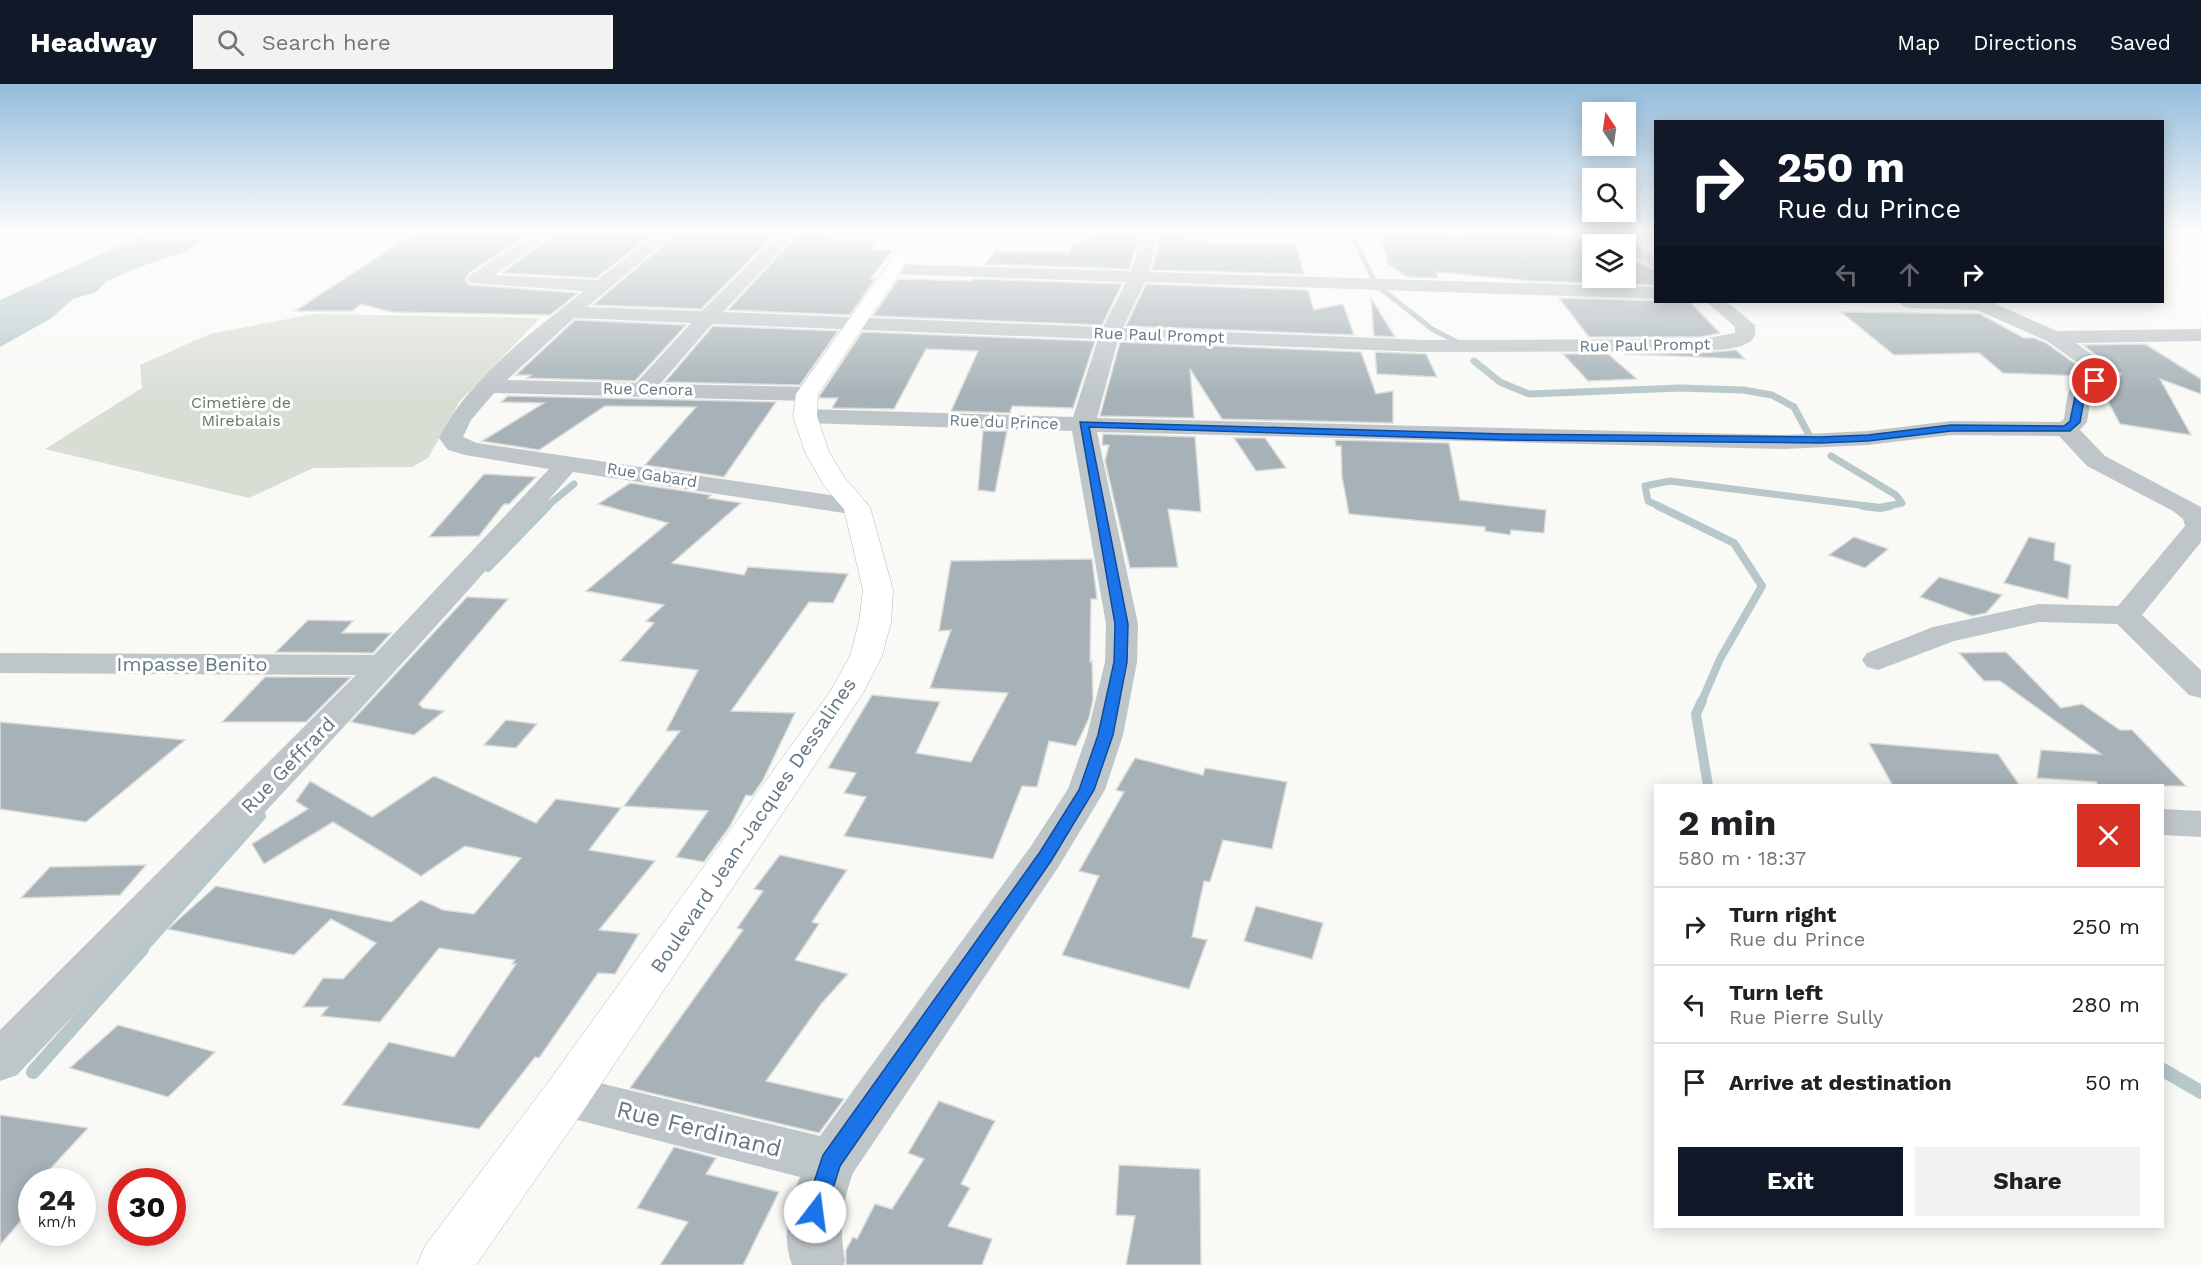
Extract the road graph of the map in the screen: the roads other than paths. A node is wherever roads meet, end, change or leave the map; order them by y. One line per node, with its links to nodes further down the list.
1 (599, 287): 9 (street)
2 (736, 287): 10 (street)
3 (881, 287): 11 (main road)
4 (1133, 287): 12 (street)
5 (1487, 287): 6 (street)
6 (1654, 293)
7 (1717, 303): 12 (street, Rue Paul Prompt)
8 (1977, 303): 14 (street)
9 (572, 312): 10 (street, Rue Paul Prompt); 15 (street)
10 (708, 316): 11 (street, Rue Paul Prompt); 16 (street)
11 (860, 322): 12 (street, Rue Paul Prompt); 17 (main road)
12 (1110, 333): 18 (street)
13 (2201, 335): 14 (street)
14 (2054, 338): 19 (street)
15 (489, 386): 16 (street, Rue Cenora); 20 (street, Rue Gabard)
16 (644, 388): 17 (street, Rue Cenora)
17 (806, 405): 18 (street, Rue du Prince); 21 (main road, Boulevard Jean-Jacques Dessalines)
18 (1083, 424): 19 (street, Rue du Prince); 31 (street)
19 (2066, 429): 22 (street)
20 (569, 462): 21 (street, Rue Gabard); 25 (street, Rue Geffrard)
21 (857, 507): 30 (main road, Boulevard Jean-Jacques Dessalines)
22 (2126, 615): 23 (street); 26 (street)
23 (1878, 660)
24 (0, 663): 25 (street, Impasse Benito)
25 (383, 665): 29 (street, Rue Geffrard)
26 (2201, 688)
27 (2164, 822): 28 (street)
28 (2201, 824)
29 (0, 1061)
30 (566, 1096): 31 (street, Rue Ferdinand); 33 (main road, Boulevard Jean-Jacques Dessalines)
31 (831, 1162): 32 (street)
32 (818, 1261)
33 (444, 1265)

